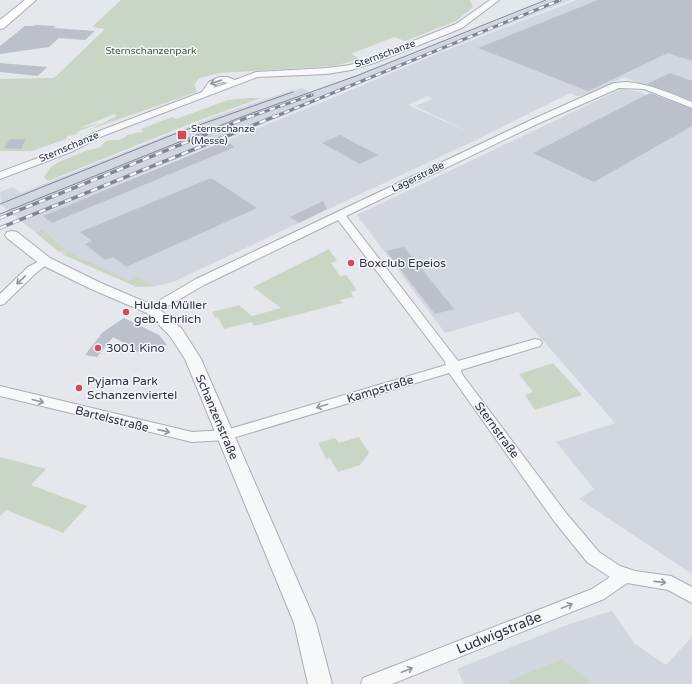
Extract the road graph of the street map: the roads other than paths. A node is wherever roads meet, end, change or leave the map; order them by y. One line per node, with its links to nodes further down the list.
1 (31, 0): 3 (main road)
2 (495, 0): 5 (street, Sternschanze)
3 (0, 26)
4 (692, 105): 6 (street, Lagerstraße)
5 (0, 176)
6 (340, 215): 10 (street, Lagerstraße); 12 (street, Sternstraße)
7 (12, 235): 8 (street, Schanzenstraße)
8 (46, 261): 9 (street, one-way to 9); 10 (street, Schanzenstraße)
9 (0, 301)
10 (152, 310): 14 (street, Schanzenstraße)
11 (535, 343): 12 (street, Kampstraße)
12 (453, 367): 14 (street, Kampstraße, one-way to 14); 15 (street, Sternstraße)
13 (0, 391): 14 (street, Bartelsstraße, one-way to 14)
14 (226, 435): 17 (street, Schanzenstraße)
15 (625, 575): 16 (street, Sternstraße, one-way to 16); 18 (street, Ludwigstraße, one-way to 15)
16 (692, 596)
17 (320, 684)
18 (370, 684)

